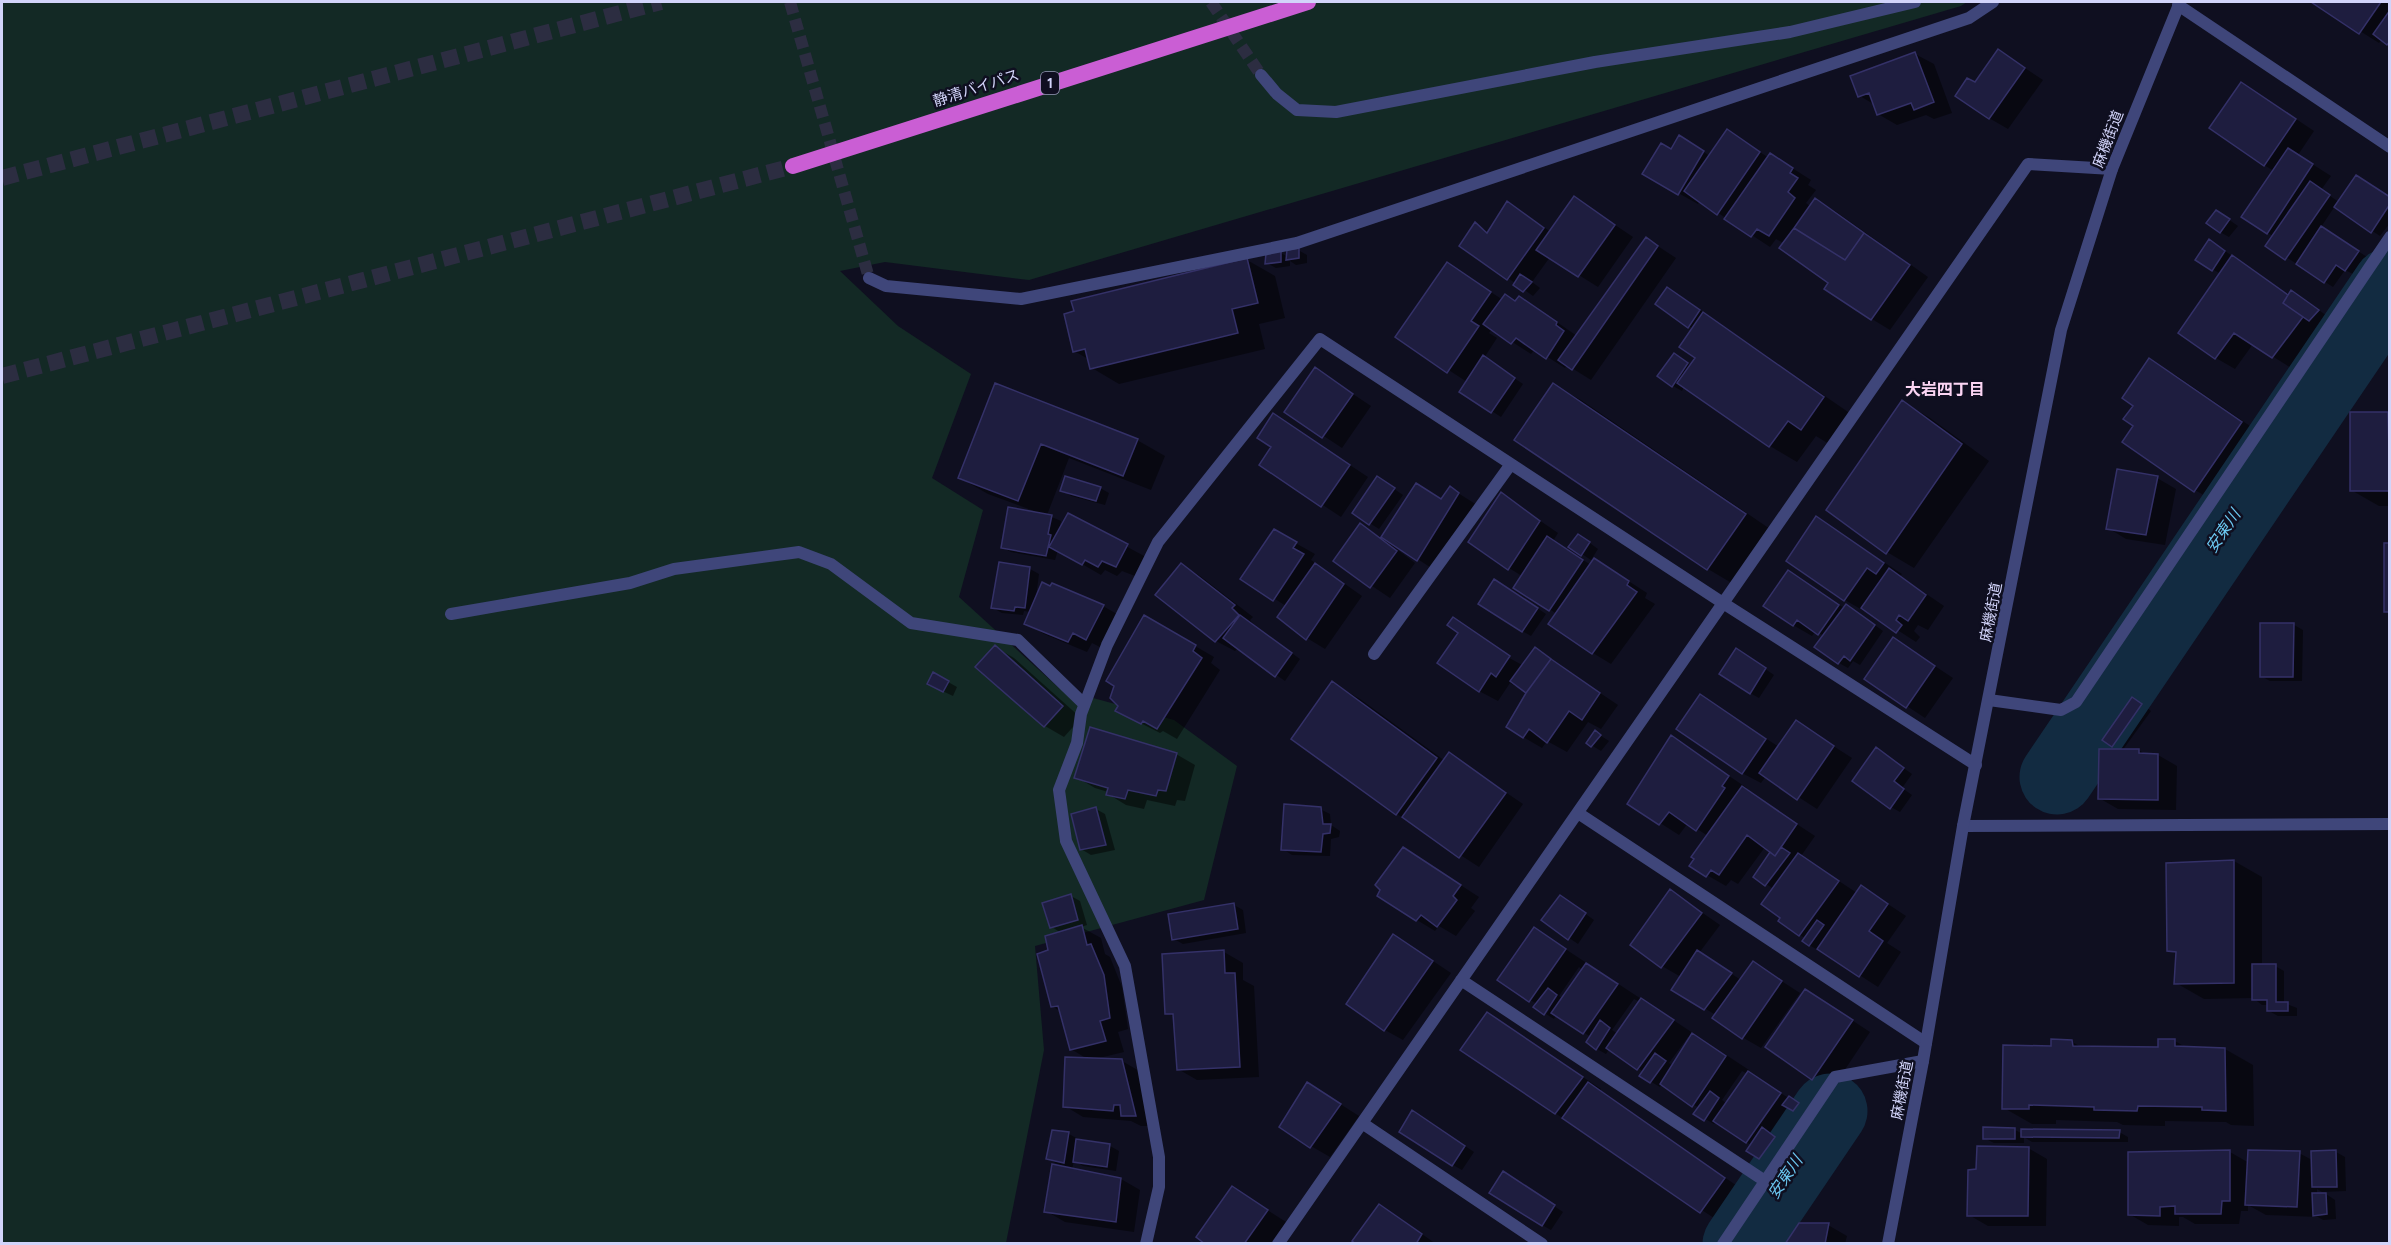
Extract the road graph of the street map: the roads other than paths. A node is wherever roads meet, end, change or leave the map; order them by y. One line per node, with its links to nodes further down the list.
1 (1308, 2): 7 (highway, 静清バイパス / 1)
2 (1915, 2): 5 (street)
3 (1993, 2): 10 (street)
4 (2179, 3): 6 (street); 8 (street, 麻機街道)
5 (1261, 75)
6 (2390, 147)
7 (793, 166)
8 (2112, 169): 12 (street); 15 (street, 麻機街道)
9 (2390, 237): 15 (street)
10 (869, 278)
11 (1511, 464): 12 (street); 14 (street); 16 (street)
12 (1723, 603): 17 (street); 18 (street)
13 (451, 614): 16 (street)
14 (1374, 654)
15 (1989, 700): 17 (street, 麻機街道)
16 (1084, 704): 26 (street)
17 (1976, 765): 20 (street, 麻機街道)
18 (1578, 813): 21 (street); 22 (street)
19 (2390, 824): 20 (street)
20 (1964, 826): 22 (street, 麻機街道)
21 (1461, 980): 24 (street); 25 (street)
22 (1926, 1043): 23 (street, 麻機街道)
23 (1923, 1061): 25 (street); 30 (street, 麻機街道)
24 (1362, 1123): 27 (street); 28 (street)
25 (1764, 1181): 29 (street)
26 (1146, 1244)
27 (1278, 1244)
28 (1542, 1244)
29 (1723, 1244)
30 (1888, 1244)

